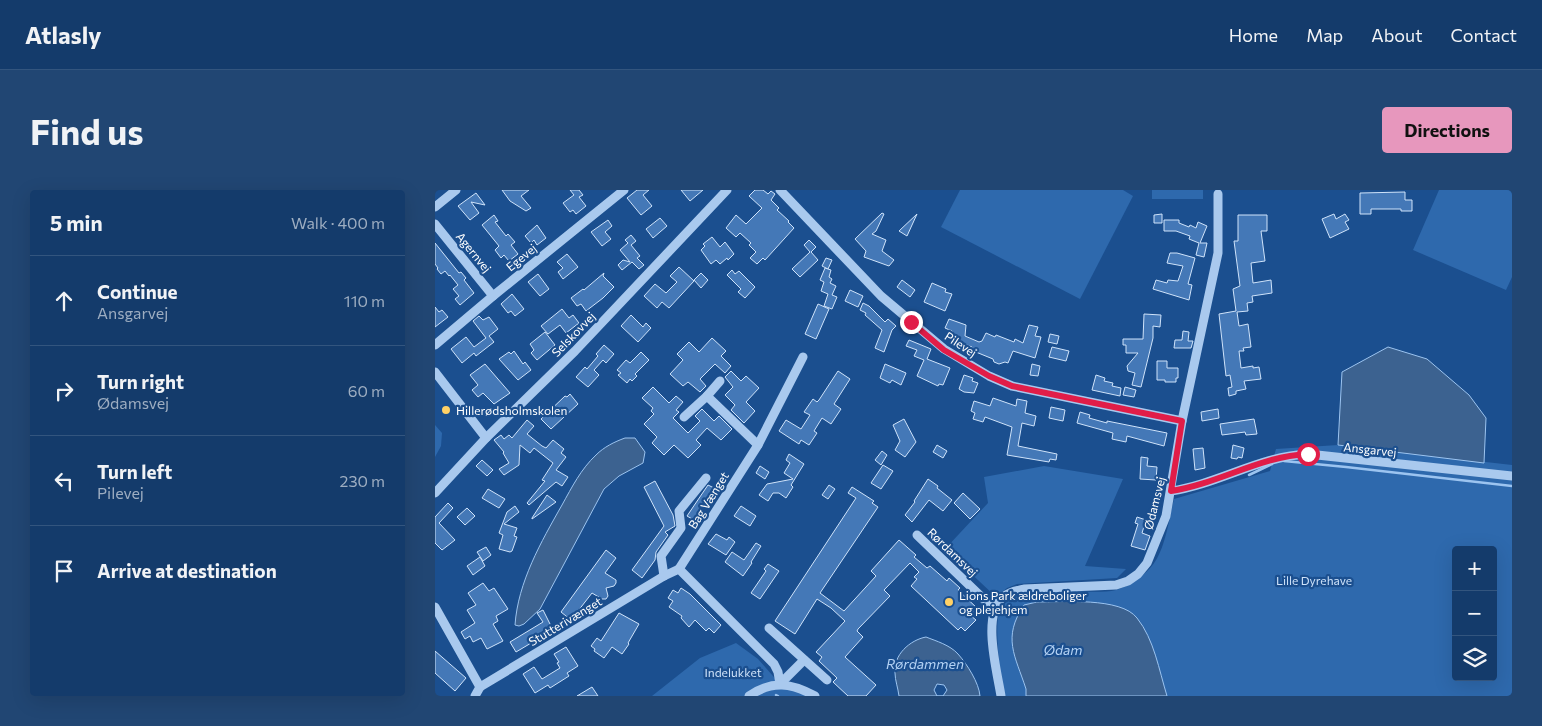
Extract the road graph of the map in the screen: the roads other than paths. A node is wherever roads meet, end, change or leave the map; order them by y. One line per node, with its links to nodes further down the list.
1 (456, 190): 6 (street)
2 (624, 190): 8 (street, Egevej)
3 (727, 190): 16 (street, Selskovvej)
4 (780, 190): 15 (street, Pilevej)
5 (1218, 194): 15 (street, Ødamsvej)
6 (435, 207)
7 (435, 224): 8 (street, Agernvej)
8 (493, 296): 9 (street, Egevej)
9 (435, 345)
10 (803, 356): 17 (street, Bag Vænget)
11 (435, 372): 16 (street)
12 (720, 381): 13 (street)
13 (707, 396): 14 (street); 17 (street)
14 (685, 417)
15 (1182, 421): 20 (street, Ødamsvej)
16 (486, 438): 21 (street, Selskovvej)
17 (758, 444): 23 (street, Bag Vænget)
18 (1512, 476): 20 (street, Ansgarvej)
19 (706, 478): 24 (street)
20 (1171, 491): 26 (street, Ødamsvej)
21 (435, 493)
22 (917, 535): 26 (street, Rørdamsvej)
23 (679, 570): 24 (street, Stutterivænget); 30 (street)
24 (663, 576): 31 (street, Stutterivænget)
25 (435, 607): 31 (street)
26 (994, 609): 35 (street)
27 (769, 628): 28 (street)
28 (804, 660): 29 (street); 30 (street)
29 (827, 680)
30 (780, 684): 33 (street); 34 (street)
31 (480, 686): 32 (street)
32 (475, 696)
33 (749, 696)
34 (815, 696)
35 (1001, 696)

